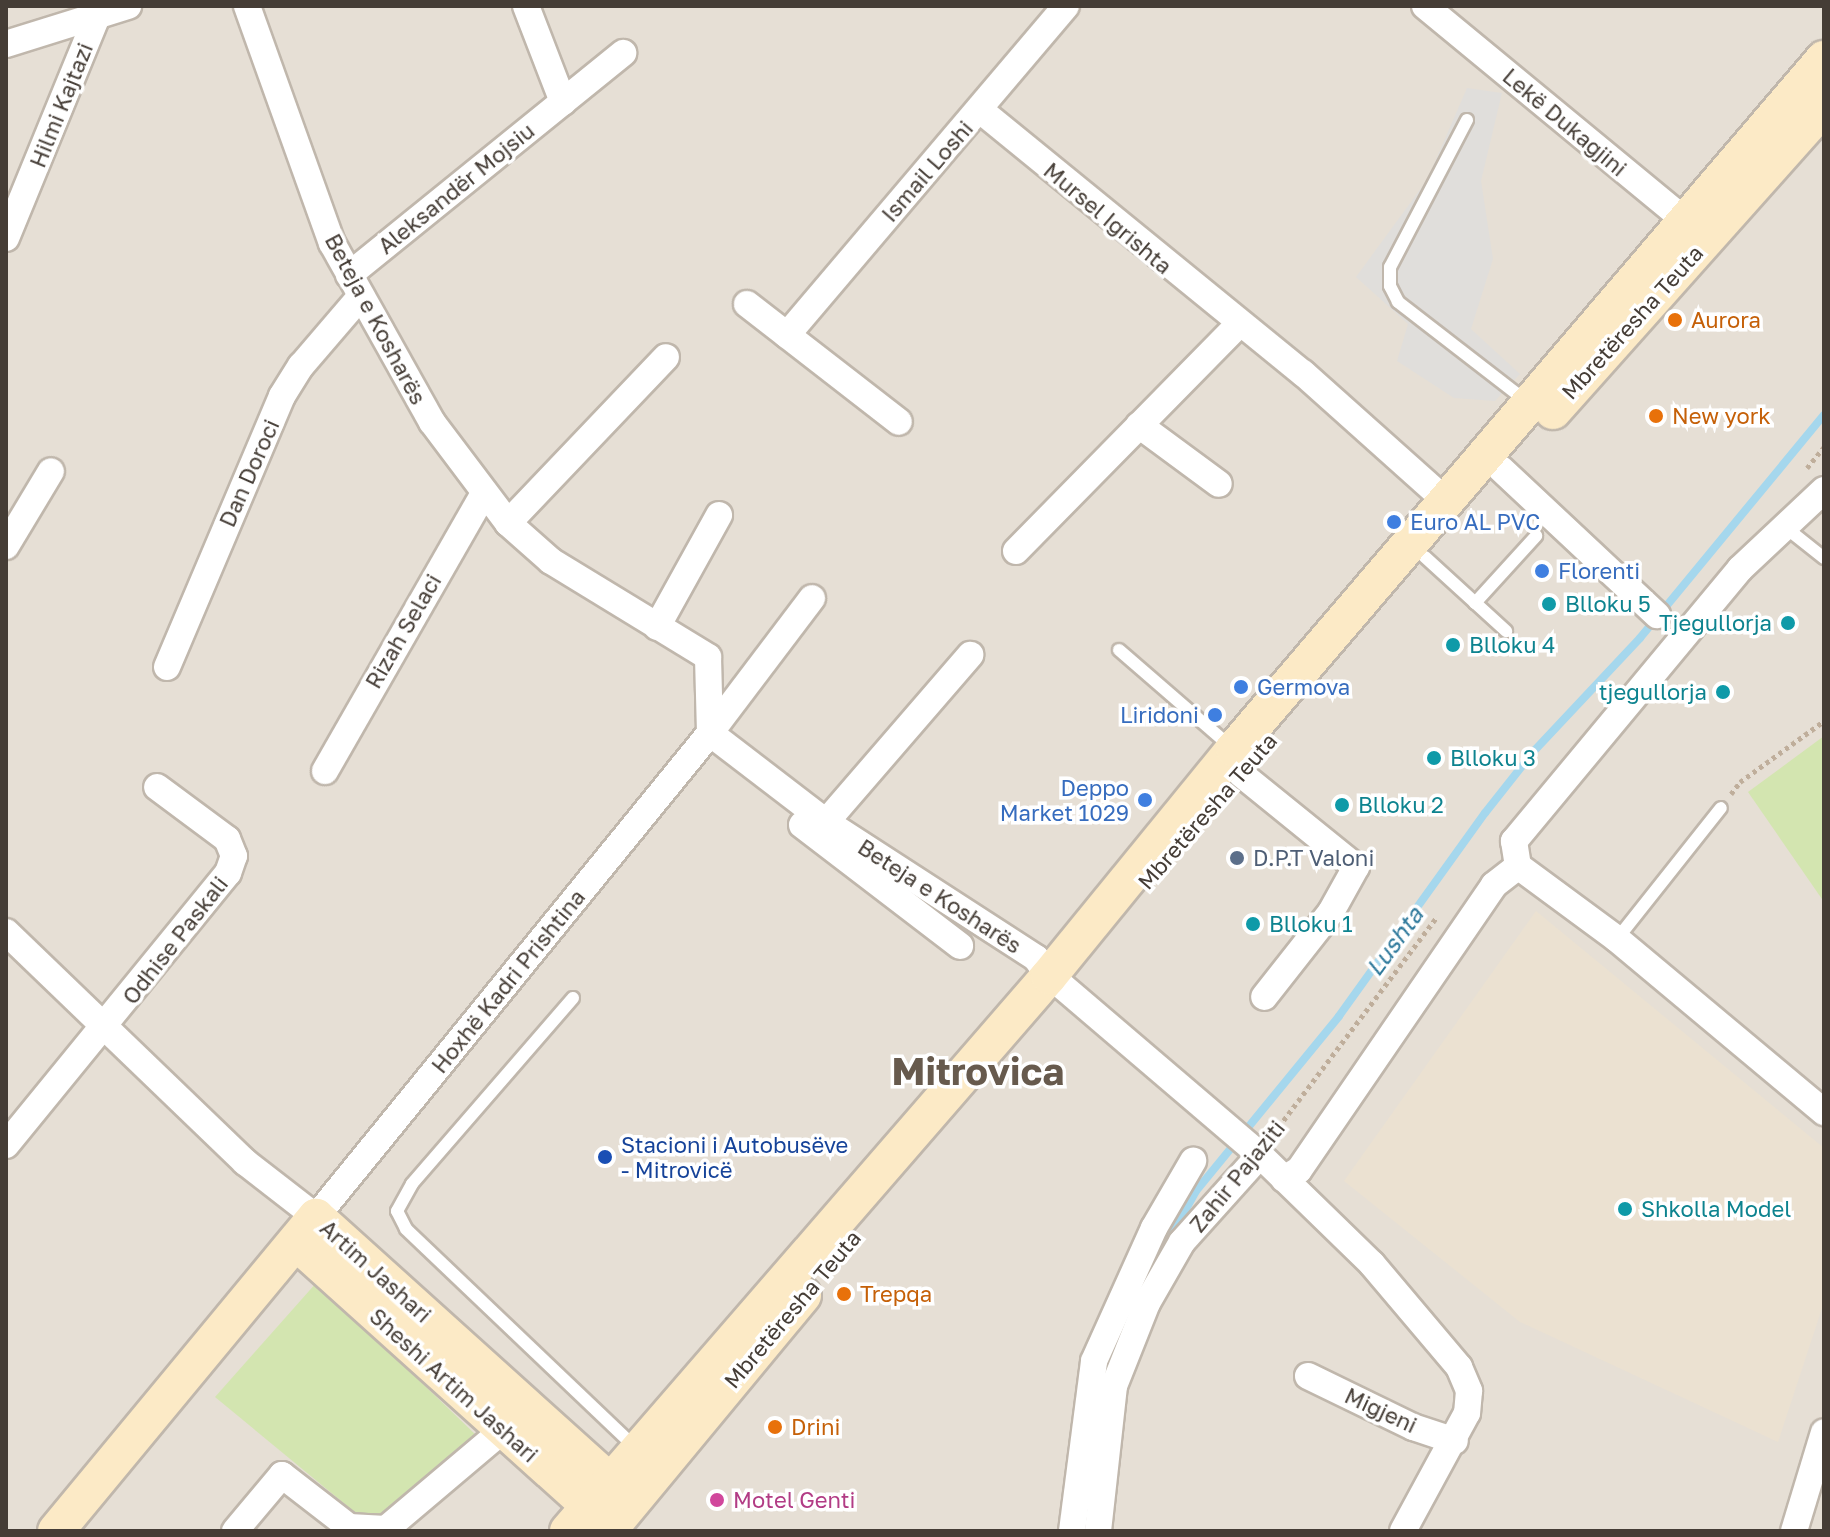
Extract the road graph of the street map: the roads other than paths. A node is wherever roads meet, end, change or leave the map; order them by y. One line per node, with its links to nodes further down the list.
1 (128, 6): 6 (street, Hilmi Kajtazi)
2 (247, 6): 16 (street, Beteja e Kosharës)
3 (526, 6): 10 (street)
4 (1066, 6): 12 (street, Ismail Loshi)
5 (1425, 6): 14 (street, Lekë Dukagjini)
6 (97, 16): 7 (street, Hilmi Kajtazi); 15 (street, Hilmi Kajtazi)
7 (6, 44)
8 (623, 53): 10 (street, Aleksandër Mojsiu)
9 (1824, 59): 14 (main road, Mbretëresha Teuta)
10 (563, 102): 16 (street, Aleksandër Mojsiu)
11 (1824, 107): 14 (main road, Mbretëresha Teuta)
12 (980, 110): 18 (street, Mursel Igrishta); 19 (street, Ismail Loshi)
13 (1467, 120): 21 (lane)
14 (1696, 229): 21 (main road, Mbretëresha Teuta); 24 (main road, Mbretëresha Teuta)
15 (6, 238)
16 (355, 285): 28 (street, Beteja e Kosharës); 45 (street, Dan Doroci)
17 (747, 304): 19 (street)
18 (1238, 325): 23 (street); 29 (street, Mursel Igrishta)
19 (787, 335): 22 (street)
20 (666, 357): 31 (street)
21 (1528, 403): 29 (main road, Mbretëresha Teuta)
22 (899, 422)
23 (1139, 425): 26 (street); 35 (street)
24 (1501, 469): 36 (main road, Mbretëresha Teuta); 40 (street)
25 (51, 471): 34 (street)
26 (1219, 484)
27 (1824, 490): 32 (street)
28 (484, 493): 31 (street, Beteja e Kosharës); 48 (street, Rizah Selaci)
29 (1445, 500): 47 (main road, Mbretëresha Teuta)
30 (719, 515): 41 (street)
31 (508, 523): 41 (street, Beteja e Kosharës)
32 (1785, 527): 37 (lane); 52 (street)
33 (1536, 536): 39 (lane)
34 (6, 546)
35 (1016, 551)
36 (1425, 557): 39 (lane); 47 (main road, Mbretëresha Teuta)
37 (1824, 558)
38 (812, 598): 46 (street)
39 (1475, 603): 42 (lane)
40 (1657, 615)
41 (657, 627): 46 (street, Beteja e Kosharës)
42 (1506, 631)
43 (1119, 650): 47 (lane, Mbretëresha Teuta)
44 (970, 655): 51 (street)
45 (167, 667)
46 (704, 739): 51 (street, Beteja e Kosharës); 55 (street); 65 (street, Hoxhë Kadri Prishtina)
47 (1237, 761): 56 (main road, Mbretëresha Teuta); 57 (street)
48 (325, 771)
49 (157, 787): 59 (street, Odhise Paskali)
50 (1721, 808): 54 (lane)
51 (826, 822): 56 (street, Beteja e Kosharës)
52 (1518, 866): 54 (street); 64 (street)
53 (6, 932): 59 (street)
54 (1617, 939): 60 (street)
55 (960, 946)
56 (1055, 981): 62 (street, Beteja e Kosharës); 70 (main road, Mbretëresha Teuta); 71 (main road, Mbretëresha Teuta)
57 (1264, 997)
58 (573, 998): 70 (lane)
59 (106, 1028): 61 (street); 65 (street)
60 (1824, 1112)
61 (6, 1145)
62 (1254, 1150): 64 (street, Beteja e Kosharës); 76 (street, Zahir Pajaziti)
63 (1193, 1161): 75 (street)
64 (1284, 1179): 69 (street, Beteja e Kosharës)
65 (306, 1229): 67 (main road, Sheshi Artim Jashari); 71 (main road, Artim Jashari); 73 (main road, Artim Jashari)
66 (1308, 1376): 69 (street, Migjeni)
67 (503, 1430): 71 (main road, Sheshi Artim Jashari); 74 (street)
68 (1824, 1432): 77 (street)
69 (1455, 1441): 72 (street)
70 (637, 1449): 71 (main road, Mbretëresha Teuta)
71 (603, 1513)
72 (1412, 1528)
73 (56, 1531)
74 (235, 1531)
75 (1072, 1531)
76 (1098, 1531)
77 (1794, 1531)

